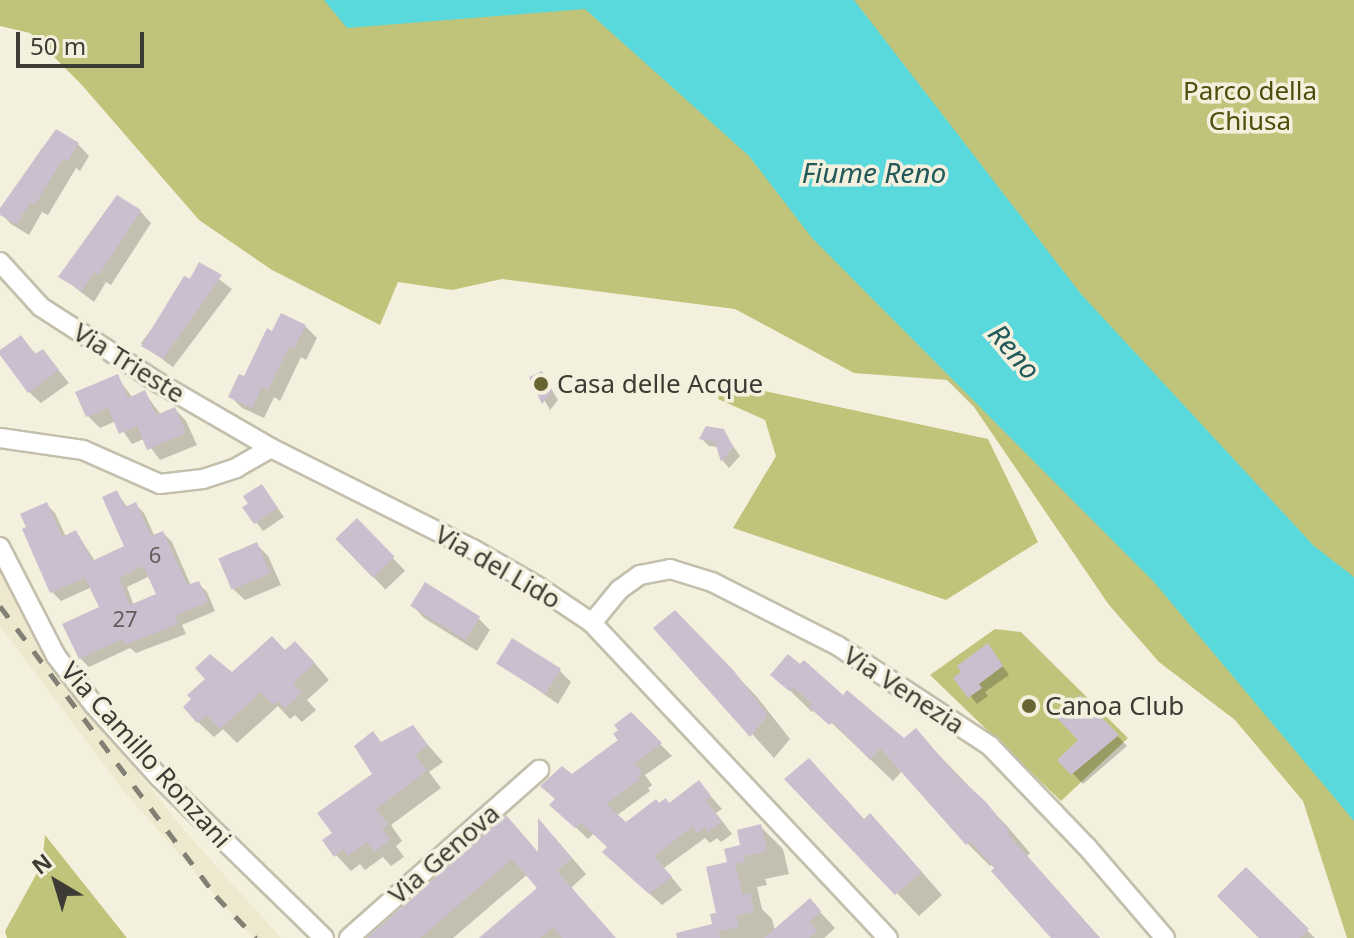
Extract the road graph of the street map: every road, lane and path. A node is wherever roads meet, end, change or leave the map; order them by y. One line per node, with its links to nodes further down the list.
1 (0, 262): 3 (street, Via Trieste)
2 (0, 438): 3 (street)
3 (271, 448): 5 (street, Via del Lido)
4 (0, 547): 7 (street, Via Camillo Ronzani)
5 (592, 623): 9 (street, Via del Lido); 10 (street, Via Venezia)
6 (539, 770): 8 (street, Via Genova)
7 (324, 938)
8 (349, 938)
9 (888, 938)
10 (1165, 938)

